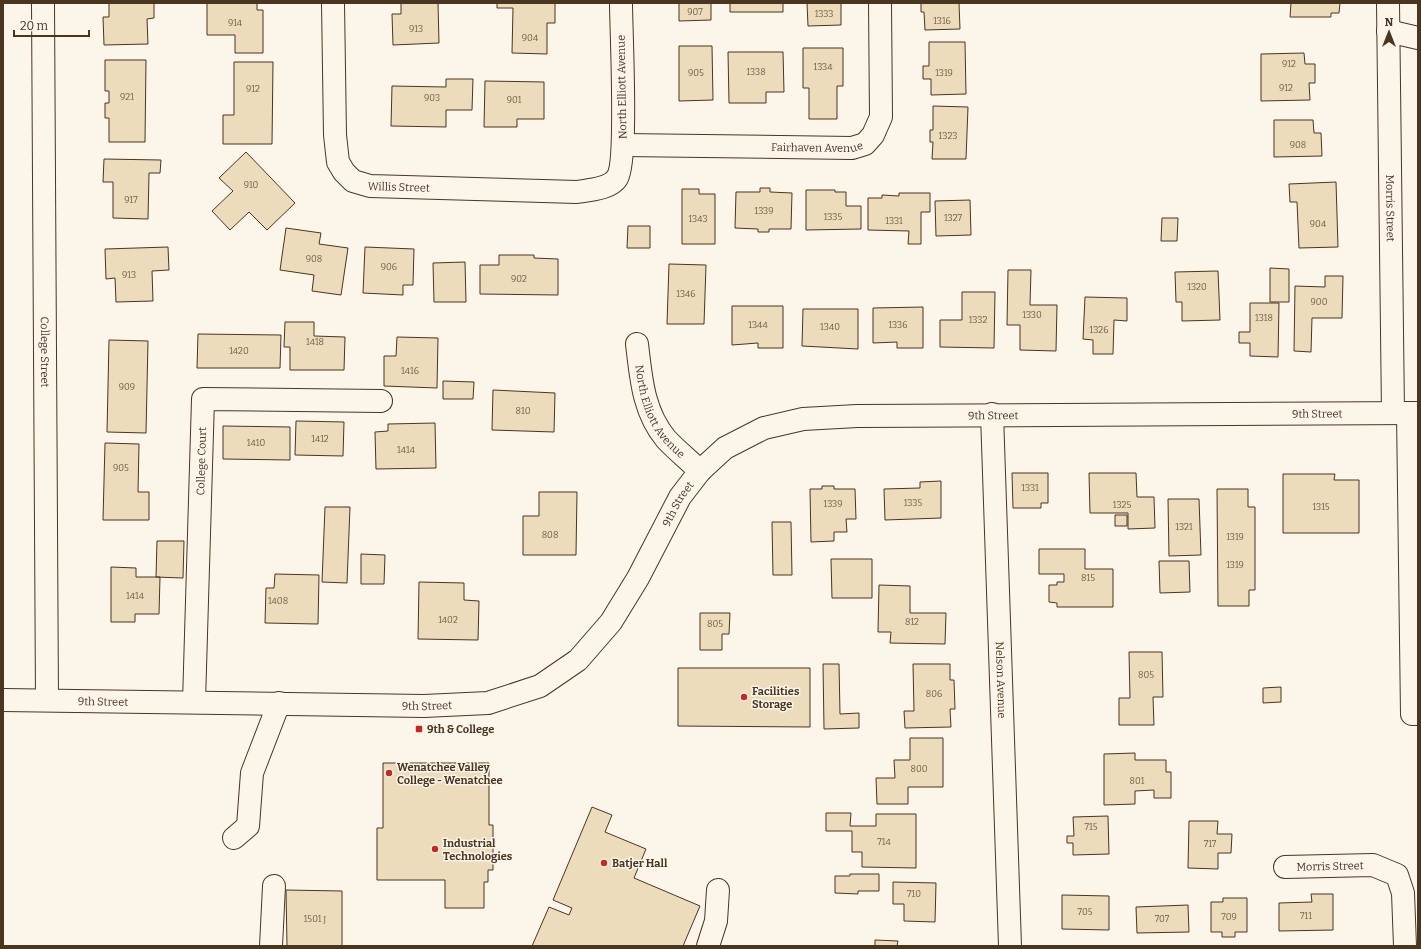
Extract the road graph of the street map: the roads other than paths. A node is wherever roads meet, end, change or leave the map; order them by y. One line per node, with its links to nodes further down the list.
1 (43, 3): 16 (street, College Street)
2 (333, 3): 9 (street, Willis Street)
3 (621, 3): 8 (street, North Elliott Avenue)
4 (880, 3): 8 (street, Fairhaven Avenue)
5 (1388, 3): 6 (street, Morris Street)
6 (1388, 31): 7 (street); 12 (street, Morris Street)
7 (1418, 38)
8 (623, 145): 9 (street, North Elliott Avenue)
9 (620, 170)
10 (637, 344): 14 (street, North Elliott Avenue)
11 (381, 401): 17 (street, College Court)
12 (1406, 413): 13 (street, 9th Street); 19 (street, Morris Street)
13 (992, 414): 14 (street, 9th Street); 26 (street, Nelson Avenue)
14 (700, 471): 18 (street, 9th Street)
15 (3, 700): 16 (street, 9th Street)
16 (48, 700): 17 (street, 9th Street)
17 (194, 702): 18 (street, 9th Street)
18 (279, 703): 20 (street)
19 (1418, 714)
20 (234, 838)
21 (1286, 867): 27 (street, Morris Street)
22 (274, 886): 24 (street)
23 (718, 890): 25 (street)
24 (271, 946)
25 (708, 946)
26 (1010, 946)
27 (1405, 946)

